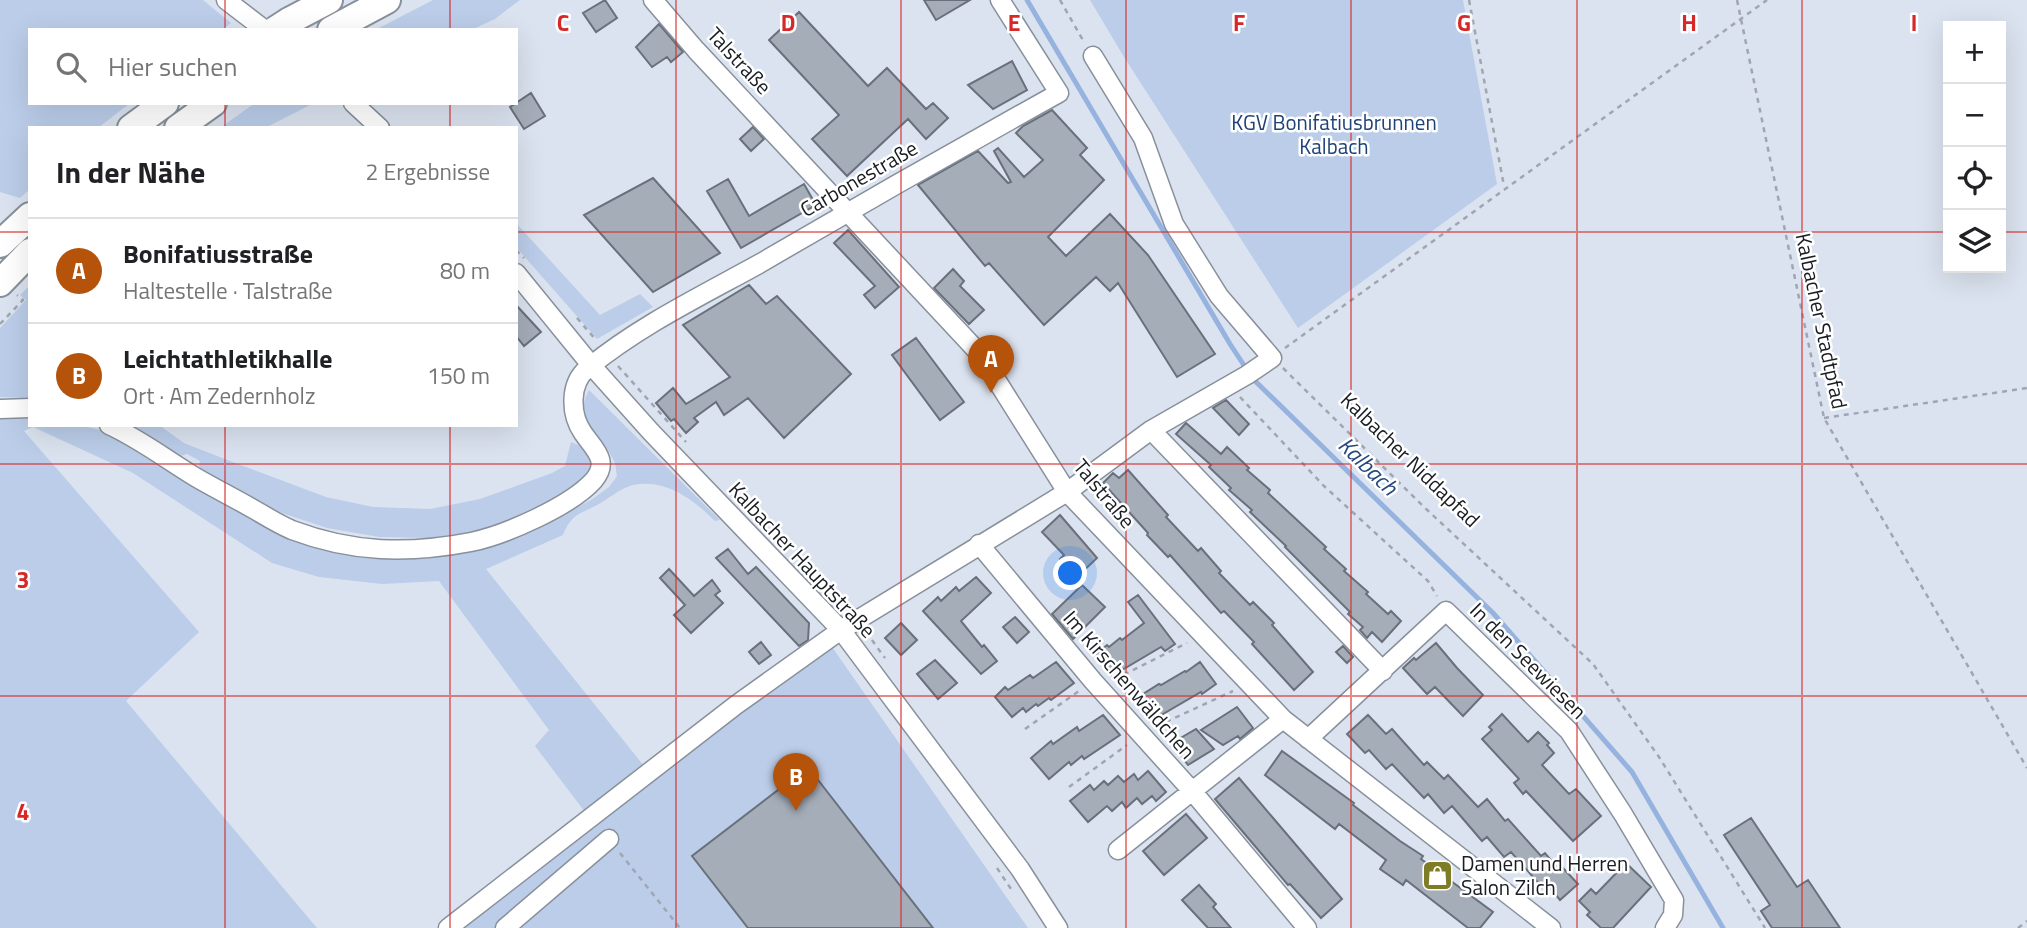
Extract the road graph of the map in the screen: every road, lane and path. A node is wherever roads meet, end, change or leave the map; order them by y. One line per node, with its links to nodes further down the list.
1 (226, 0): 11 (street)
2 (329, 0): 11 (highway)
3 (387, 0): 12 (highway)
4 (653, 0): 21 (street, Talstraße)
5 (1000, 0): 21 (street, Carbonestraße)
6 (1060, 0): 13 (path)
7 (1469, 0): 20 (path)
8 (1737, 0): 10 (path, Kalbacher Stadtpfad)
9 (1768, 0): 10 (path)
10 (1741, 18): 20 (path); 35 (path, Kalbacher Stadtpfad)
11 (276, 27)
12 (335, 28)
13 (1093, 57): 29 (street)
14 (162, 105): 17 (highway)
15 (210, 105): 18 (highway)
16 (355, 105): 19 (street)
17 (134, 126)
18 (181, 126)
19 (378, 126)
20 (1504, 188): 29 (path)
21 (848, 210): 28 (street, Carbonestraße); 39 (street, Talstraße)
22 (28, 218): 23 (highway)
23 (0, 244)
24 (28, 254): 26 (highway)
25 (521, 267): 30 (street, Kalbacher Hauptstraße)
26 (0, 283)
27 (571, 312): 28 (path)
28 (608, 353): 30 (street, Carbonestraße); 38 (path)
29 (1272, 358): 31 (street); 66 (path, Kalbacher Niddapfad)
30 (591, 365): 36 (street); 42 (street, Kalbacher Hauptstraße)
31 (1228, 386): 37 (street); 41 (path)
32 (2027, 388): 35 (path)
33 (28, 408): 34 (street)
34 (0, 409)
35 (1824, 418): 51 (path, Kalbacher Stadtpfad)
36 (124, 430)
37 (1151, 430): 39 (street); 44 (street)
38 (687, 443)
39 (1067, 492): 40 (street); 43 (street, Talstraße)
40 (979, 544): 42 (street); 45 (street, Im Kirschenwäldchen)
41 (1446, 611): 44 (street, In den Seewiesen); 65 (street, In den Seewiesen)
42 (841, 630): 59 (street); 62 (street, Kalbacher Hauptstraße)
43 (1203, 636): 45 (path); 46 (street, Talstraße)
44 (1383, 671): 50 (street, In den Seewiesen)
45 (1095, 684): 48 (path); 49 (street, Im Kirschenwäldchen)
46 (1249, 684): 47 (street, Talstraße); 49 (path)
47 (1283, 719): 50 (street, Talstraße); 53 (street, Im Kirschenwäldchen)
48 (1025, 729)
49 (1140, 734): 52 (path); 53 (street, Im Kirschenwäldchen)
50 (1308, 739): 64 (street, Talstraße)
51 (2027, 768)
52 (1069, 787)
53 (1192, 792): 55 (street, Im Kirschenwäldchen); 63 (street, Im Kirschenwäldchen)
54 (609, 839): 60 (street); 61 (path)
55 (1118, 850)
56 (991, 861): 57 (path)
57 (1015, 894)
58 (2027, 921): 67 (path)
59 (448, 928)
60 (505, 928)
61 (680, 928)
62 (1058, 928)
63 (1307, 928)
64 (1551, 928)
65 (1665, 928)
66 (1765, 928)
67 (2018, 928)

